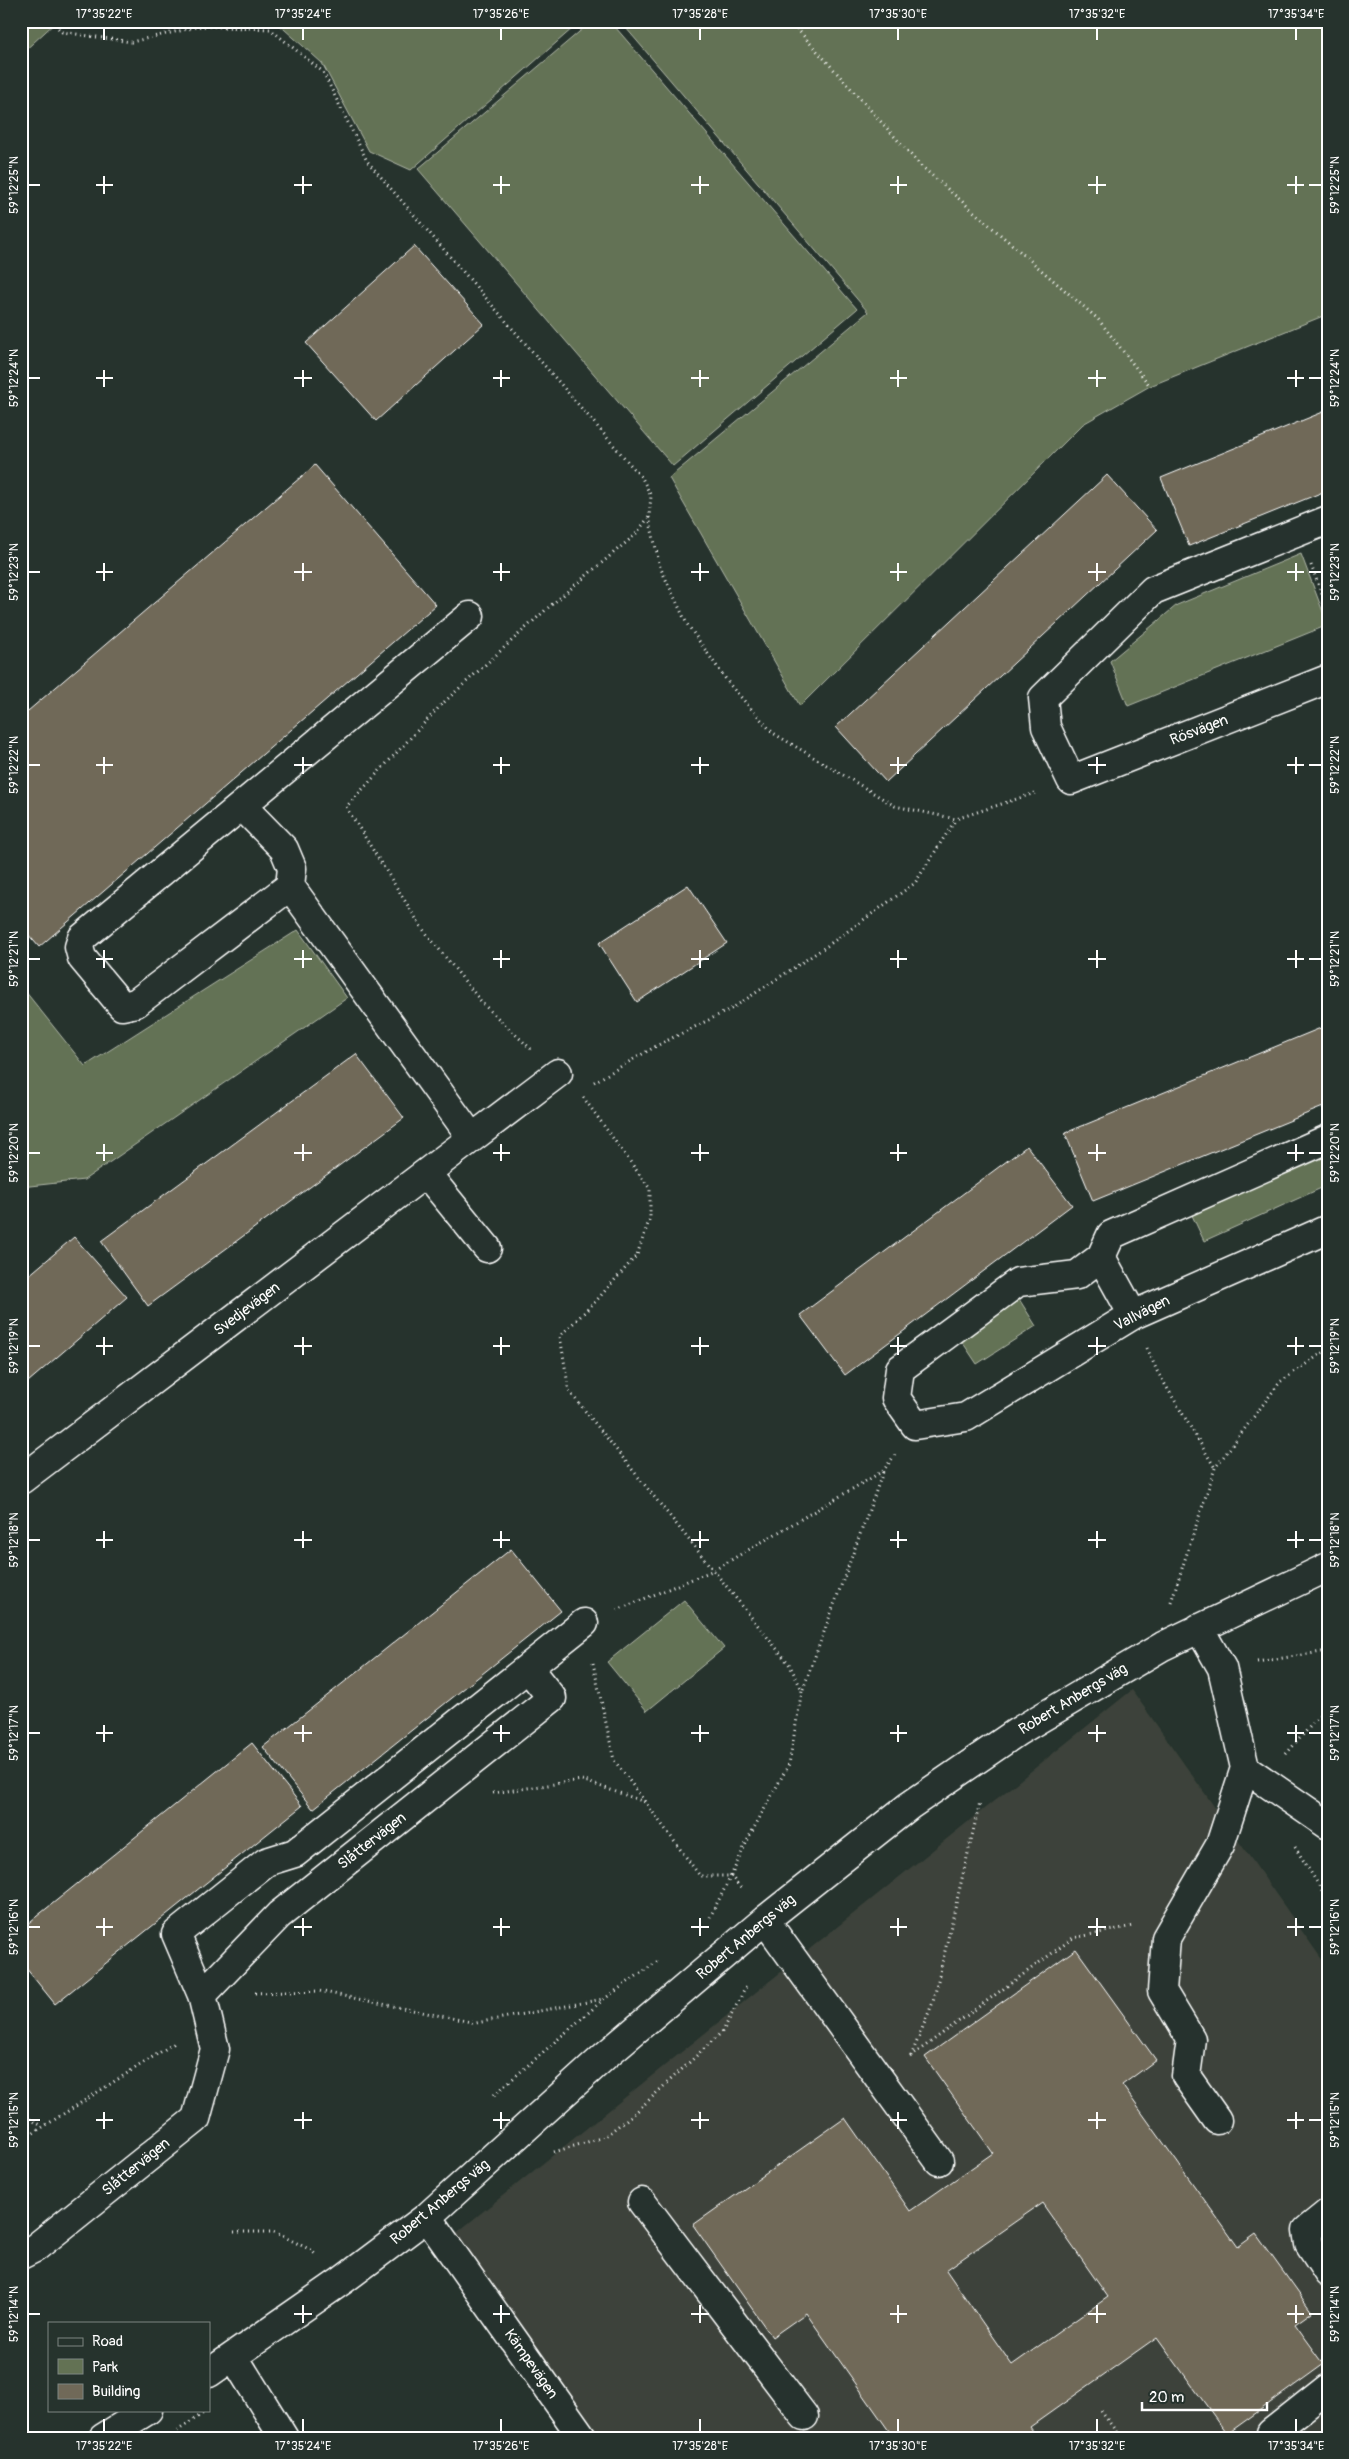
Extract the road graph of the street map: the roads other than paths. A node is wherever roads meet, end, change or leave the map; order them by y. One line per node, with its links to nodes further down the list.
1 (1328, 520): 3 (street, Rösvägen)
2 (470, 616): 4 (street)
3 (1328, 679)
4 (242, 806): 5 (street); 5 (street)
5 (290, 886): 7 (street)
6 (558, 1073): 7 (street, Svedjevägen)
7 (472, 1138): 9 (street, Svedjevägen)
8 (1328, 1139): 12 (street)
9 (426, 1173): 11 (street); 14 (street, Svedjevägen)
10 (1328, 1229): 13 (street, Vallvägen)
11 (486, 1248)
12 (1100, 1257): 13 (street); 13 (street, Vallvägen)
13 (1133, 1315)
14 (21, 1480)
15 (1328, 1567): 17 (street, Robert Anbergs väg)
16 (584, 1623): 18 (street)
17 (1199, 1628): 19 (street); 21 (street, Robert Anbergs väg)
18 (528, 1668): 22 (street, Slåttervägen); 22 (street)
19 (1245, 1768): 20 (street); 23 (street)
20 (1328, 1825)
21 (772, 1930): 24 (street); 27 (street, Robert Anbergs väg)
22 (197, 1984): 28 (street, Slåttervägen)
23 (1217, 2120)
24 (939, 2161)
25 (642, 2202): 34 (street)
26 (1328, 2213): 29 (street)
27 (427, 2217): 30 (street, Robert Anbergs väg); 37 (street, Kämpevägen)
28 (21, 2255)
29 (1328, 2272)
30 (234, 2357): 31 (street, Robert Anbergs väg); 36 (street)
31 (210, 2372)
32 (1328, 2388): 38 (street)
33 (145, 2412): 35 (street)
34 (804, 2416)
35 (104, 2438)
36 (284, 2438)
37 (583, 2438)
38 (1270, 2438)

